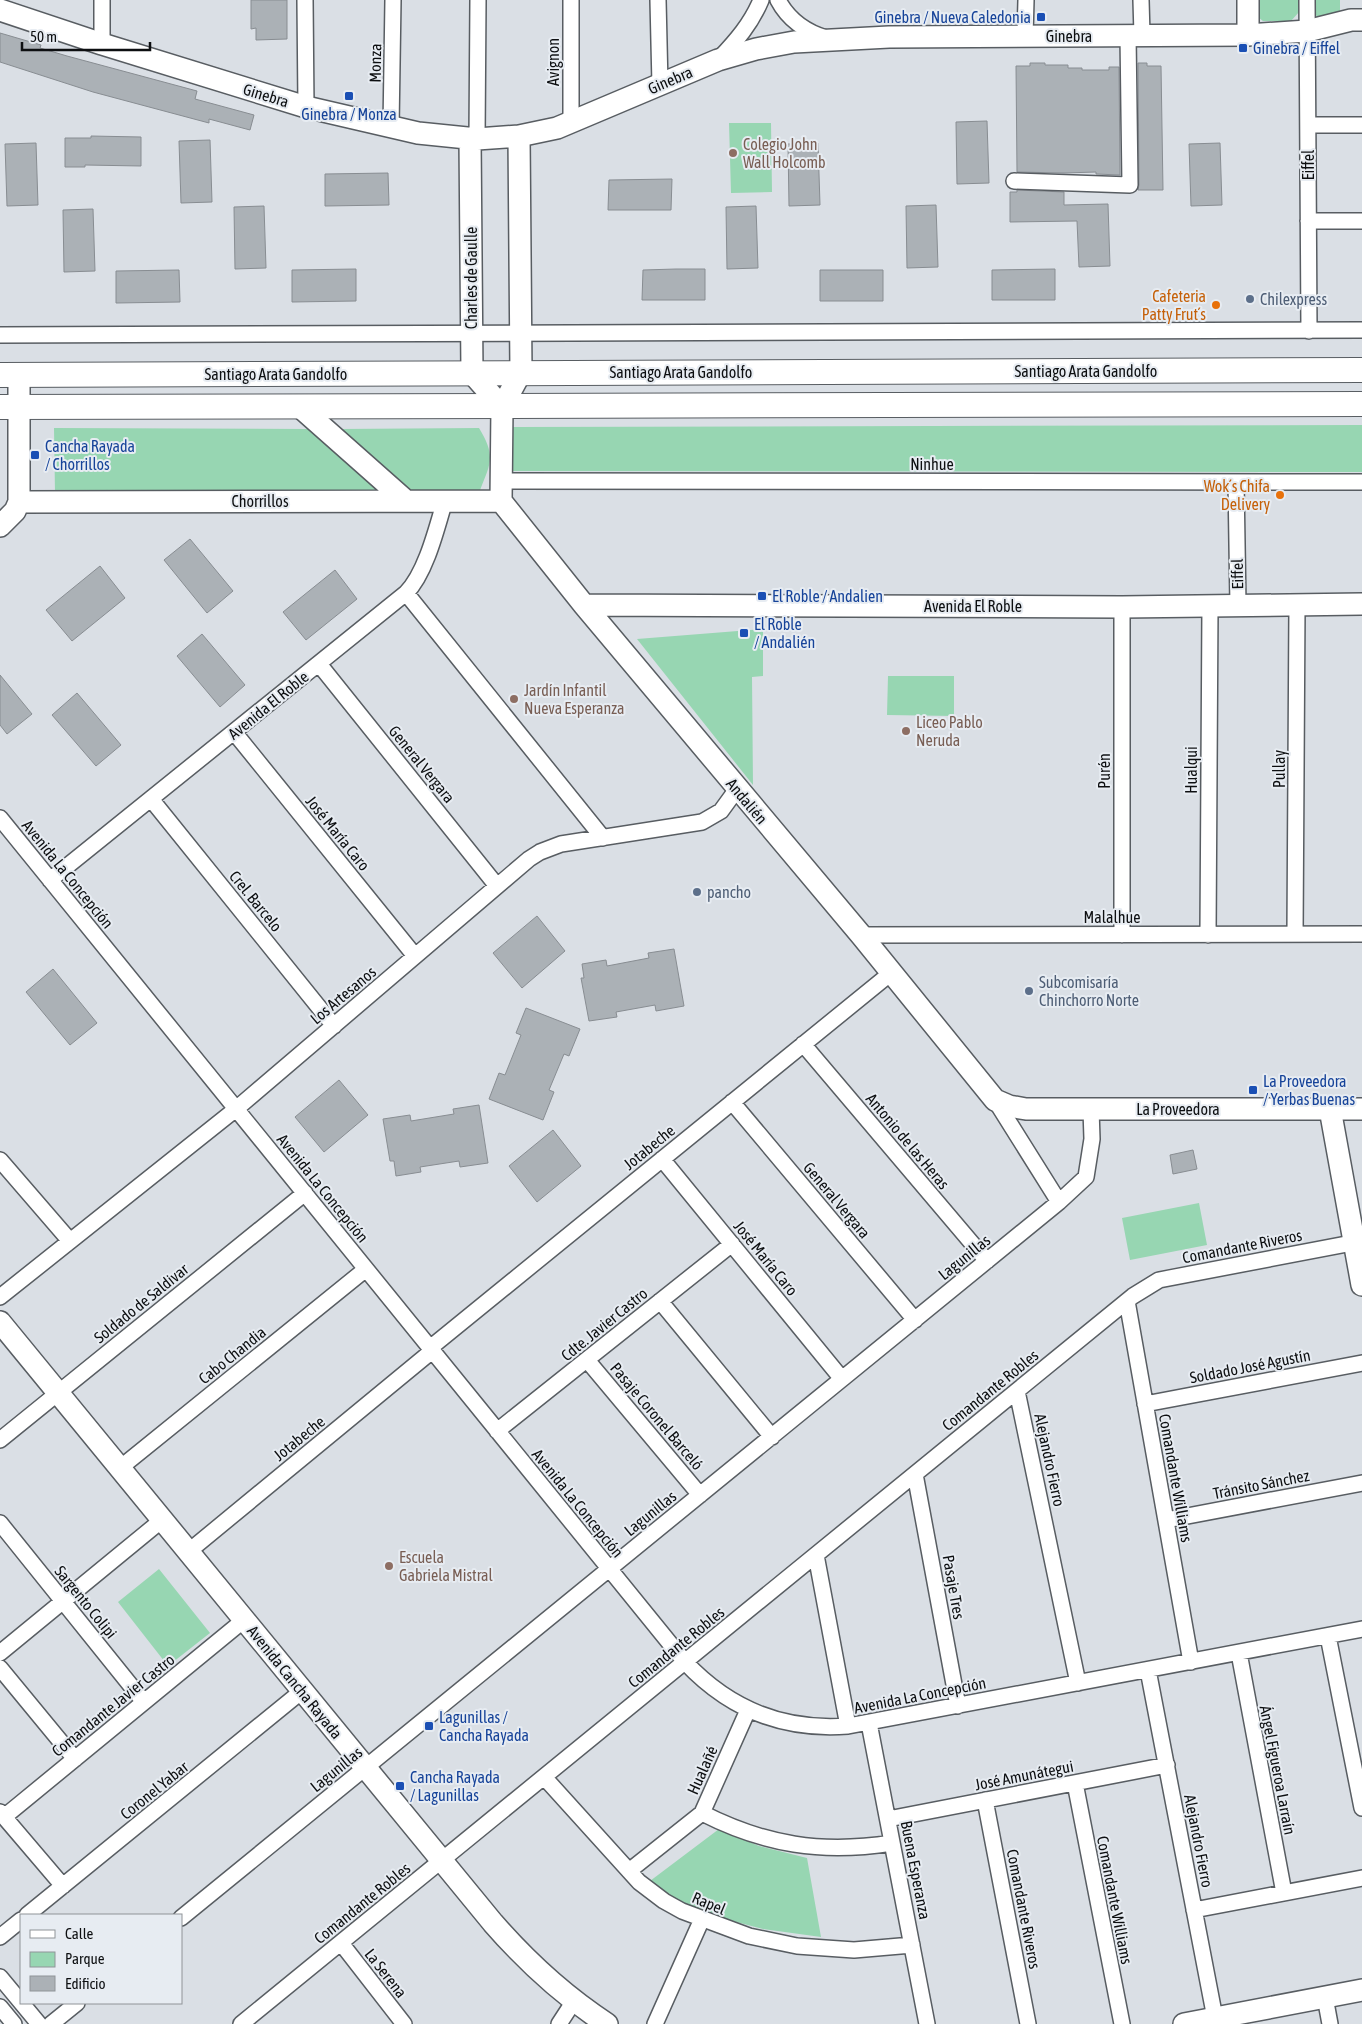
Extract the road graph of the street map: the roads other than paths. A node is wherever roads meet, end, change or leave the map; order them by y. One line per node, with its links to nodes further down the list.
1 (102, 0): 20 (street)
2 (306, 0): 23 (street)
3 (393, 0): 27 (street, Monza)
4 (478, 0): 29 (street, Charles de Gaulle)
5 (571, 0): 24 (street, Avignon)
6 (658, 0): 22 (street)
7 (761, 0): 21 (street)
8 (778, 0): 19 (street)
9 (1026, 0): 18 (street)
10 (1141, 0): 16 (street)
11 (1248, 0): 17 (street)
12 (1307, 0): 15 (street, Eiffel)
13 (0, 10): 20 (street, Ginebra)
14 (1362, 20): 15 (street, Ginebra)
15 (1308, 31): 17 (street, Ginebra); 26 (street, Eiffel)
16 (1135, 35): 17 (street, Ginebra); 18 (street, Ginebra); 30 (street)
17 (1248, 35)
18 (1026, 36): 19 (street, Ginebra)
19 (828, 39): 21 (street, Ginebra)
20 (102, 44): 23 (street, Ginebra)
21 (718, 60): 22 (street, Ginebra)
22 (660, 85): 24 (street, Ginebra)
23 (306, 107): 27 (street, Ginebra)
24 (571, 123): 28 (street, Ginebra)
25 (1362, 124): 26 (street)
26 (1308, 125): 31 (street, Eiffel)
27 (391, 127): 29 (street, Ginebra)
28 (519, 136): 29 (street, Ginebra); 36 (street)
29 (474, 138): 35 (street, Charles de Gaulle)
30 (1014, 181)
31 (1308, 221): 32 (street); 34 (street, Eiffel)
32 (1362, 221)
33 (1362, 330): 34 (street)
34 (1309, 331): 36 (street)
35 (471, 333): 36 (street); 37 (street); 40 (street, Charles de Gaulle)
36 (521, 333): 39 (street)
37 (0, 335)
38 (1362, 370): 39 (main road, Santiago Arata Gandolfo)
39 (521, 372): 40 (main road, Santiago Arata Gandolfo); 45 (street)
40 (472, 373): 41 (main road, Santiago Arata Gandolfo); 45 (street)
41 (9, 375): 43 (street)
42 (1362, 404): 45 (main road, Santiago Arata Gandolfo)
43 (10, 407): 44 (main road, Santiago Arata Gandolfo); 51 (street)
44 (300, 407): 45 (main road, Santiago Arata Gandolfo); 49 (street)
45 (502, 407): 48 (street)
46 (1236, 482): 47 (street, Ninhue); 48 (street, Ninhue); 56 (street, Eiffel)
47 (1362, 482)
48 (501, 491): 50 (street, Chorrillos); 55 (street, Andalién)
49 (405, 500): 50 (street, Chorrillos); 51 (street, Chorrillos)
50 (445, 500): 53 (street, Avenida El Roble)
51 (19, 502): 52 (street)
52 (0, 526)
53 (406, 593): 60 (street, Avenida El Roble); 65 (street)
54 (1362, 604): 57 (street, Avenida El Roble)
55 (584, 605): 58 (street, Avenida El Roble); 62 (street, Andalién)
56 (1238, 605): 57 (street, Avenida El Roble); 59 (street, Avenida El Roble)
57 (1297, 605): 70 (street, Pullay)
58 (1122, 606): 59 (street, Avenida El Roble); 68 (street, Purén)
59 (1210, 606): 69 (street, Hualqui)
60 (319, 664): 61 (street, Avenida El Roble); 67 (street, General Vergara)
61 (234, 732): 63 (street, Avenida El Roble); 73 (street, José María Caro)
62 (737, 788): 65 (street, Los Artesanos); 72 (street, Andalién)
63 (151, 799): 66 (street, Avenida El Roble); 75 (street, Crel. Barcelo)
64 (0, 818): 66 (street, Avenida La Concepción)
65 (603, 838): 67 (street, Los Artesanos)
66 (50, 880): 79 (street, Avenida La Concepción)
67 (498, 886): 73 (street, Los Artesanos)
68 (1122, 934): 69 (street, Malalhue); 72 (street, Malalhue)
69 (1208, 934): 70 (street, Malalhue)
70 (1295, 934): 71 (street, Malalhue)
71 (1362, 934)
72 (862, 935): 74 (street, Andalién)
73 (415, 956): 75 (street, Los Artesanos)
74 (891, 973): 76 (street, Jotabeche); 77 (street, Andalién)
75 (334, 1026): 79 (street, Los Artesanos)
76 (803, 1044): 78 (street, Jotabeche); 90 (street, Antonio de las Heras)
77 (995, 1100): 80 (street, La Proveedora); 86 (street)
78 (732, 1102): 83 (street, Jotabeche); 96 (street, General Vergara)
79 (236, 1109): 85 (street, Avenida La Concepción); 87 (street, Los Artesanos)
80 (1091, 1109): 81 (street, La Proveedora); 86 (street, Lagunillas)
81 (1330, 1109): 82 (street, La Proveedora); 88 (street)
82 (1362, 1109)
83 (662, 1159): 89 (street, José María Caro); 98 (street, Jotabeche)
84 (0, 1160): 87 (street)
85 (305, 1194): 91 (street, Avenida La Concepción); 103 (street, Soldado de Saldivar)
86 (1059, 1202): 90 (street, Lagunillas)
87 (70, 1241): 93 (street, Los Artesanos)
88 (1358, 1242): 92 (street); 94 (street, Comandante Riveros)
89 (732, 1244): 95 (street, Cdte. Javier Castro); 101 (street, José María Caro)
90 (987, 1261): 96 (street, Lagunillas)
91 (366, 1269): 98 (street, Avenida La Concepción); 108 (street, Cabo Chandia)
92 (1362, 1286)
93 (0, 1297)
94 (1130, 1299): 102 (street, Comandante Robles); 104 (street, Comandante Williams)
95 (660, 1301): 99 (street, Cdte. Javier Castro); 106 (street)
96 (915, 1320): 101 (street, Lagunillas)
97 (0, 1322): 103 (street, Avenida Cancha Rayada)
98 (431, 1349): 105 (street, Avenida La Concepción); 115 (street, Jotabeche)
99 (587, 1360): 105 (street, Cdte. Javier Castro); 111 (street, Pasaje Coronel Barceló)
100 (1362, 1363): 104 (street, Soldado José Agustín)
101 (842, 1379): 106 (street, Lagunillas)
102 (1017, 1390): 109 (street, Comandante Robles); 128 (street, Alejandro Fierro)
103 (58, 1392): 107 (street, Soldado de Saldivar); 108 (street, Avenida Cancha Rayada)
104 (1145, 1404): 113 (street, Comandante Williams)
105 (498, 1431): 117 (street, Avenida La Concepción)
106 (772, 1436): 111 (street, Lagunillas)
107 (0, 1440)
108 (120, 1468): 112 (street, Avenida Cancha Rayada)
109 (915, 1474): 116 (street, Comandante Robles); 131 (street, Pasaje Tres)
110 (1362, 1483): 113 (street, Tránsito Sánchez)
111 (700, 1495): 117 (street, Lagunillas)
112 (162, 1520): 115 (street, Avenida Cancha Rayada); 118 (street)
113 (1166, 1520): 125 (street, Comandante Williams)
114 (0, 1524): 118 (street, Sargento Colipi)
115 (188, 1552): 119 (street, Avenida Cancha Rayada)
116 (816, 1555): 124 (street, Comandante Robles); 134 (street)
117 (609, 1569): 124 (street, Avenida La Concepción); 137 (street, Lagunillas)
118 (63, 1601): 122 (street); 130 (street, Sargento Colipi)
119 (244, 1620): 129 (street, Avenida Cancha Rayada); 130 (street, Comandante Javier Castro)
120 (1362, 1629): 121 (street, Avenida La Concepción)
121 (1328, 1636): 123 (street, Avenida La Concepción); 141 (street)
122 (0, 1653)
123 (1239, 1653): 125 (street, Avenida La Concepción); 150 (street, Ángel Figueroa Larraín)
124 (684, 1662): 132 (street, Avenida La Concepción); 138 (street, Comandante Robles)
125 (1191, 1662): 127 (street, Avenida La Concepción)
126 (0, 1668): 135 (street)
127 (1148, 1670): 128 (street, Avenida La Concepción); 136 (street, Alejandro Fierro)
128 (1078, 1683): 131 (street, Avenida La Concepción)
129 (302, 1691): 137 (street, Avenida Cancha Rayada); 149 (street, Coronel Yabar)
130 (144, 1702): 135 (street, Comandante Javier Castro)
131 (958, 1706): 133 (street, Avenida La Concepción)
132 (748, 1710): 134 (street, Avenida La Concepción); 142 (street, Hualañé)
133 (869, 1723): 134 (street, Avenida La Concepción); 144 (street, Buena Esperanza)
134 (848, 1726)
135 (75, 1759): 143 (street, Comandante Javier Castro)
136 (1167, 1765): 139 (street, José Amunátegui); 151 (street, Alejandro Fierro)
137 (365, 1768): 146 (street, Avenida Cancha Rayada); 153 (street, Lagunillas)
138 (544, 1777): 146 (street, Comandante Robles); 147 (street, Rapel)
139 (1075, 1783): 140 (street, José Amunátegui); 178 (street, Comandante Williams)
140 (985, 1800): 144 (street, José Amunátegui); 177 (street, Comandante Riveros)
141 (1362, 1808)
142 (702, 1813): 145 (street); 147 (street, Hualañé)
143 (2, 1814): 149 (street)
144 (888, 1819): 145 (street, Buena Esperanza)
145 (892, 1843): 158 (street, Buena Esperanza)
146 (441, 1861): 157 (street, Comandante Robles); 162 (street, Avenida Cancha Rayada)
147 (629, 1871): 154 (street, Rapel)
148 (1362, 1878): 150 (street)
149 (62, 1886): 152 (street, Coronel Yabar)
150 (1284, 1893): 151 (street)
151 (1194, 1910): 167 (street, Alejandro Fierro)
152 (28, 1914)
153 (182, 1917)
154 (702, 1919): 158 (street, Rapel); 175 (street)
155 (20, 1921): 156 (street)
156 (0, 1937)
157 (341, 1942): 171 (street, Comandante Robles); 172 (street, La Serena)
158 (912, 1945): 176 (street, Buena Esperanza)
159 (0, 1977): 163 (street)
160 (1362, 1990): 161 (street)
161 (1325, 1997): 167 (street); 180 (street)
162 (574, 2001): 173 (street); 174 (street, Avenida Cancha Rayada)
163 (20, 2002)
164 (22, 2004): 169 (street)
165 (76, 2004): 170 (street)
166 (0, 2007): 168 (street)
167 (1226, 2019): 179 (street)
168 (14, 2024)
169 (38, 2024)
170 (51, 2024)
171 (241, 2024)
172 (404, 2024)
173 (559, 2024)
174 (607, 2024)
175 (655, 2024)
176 (927, 2024)
177 (1028, 2024)
178 (1122, 2024)
179 (1184, 2024)
180 (1330, 2024)

